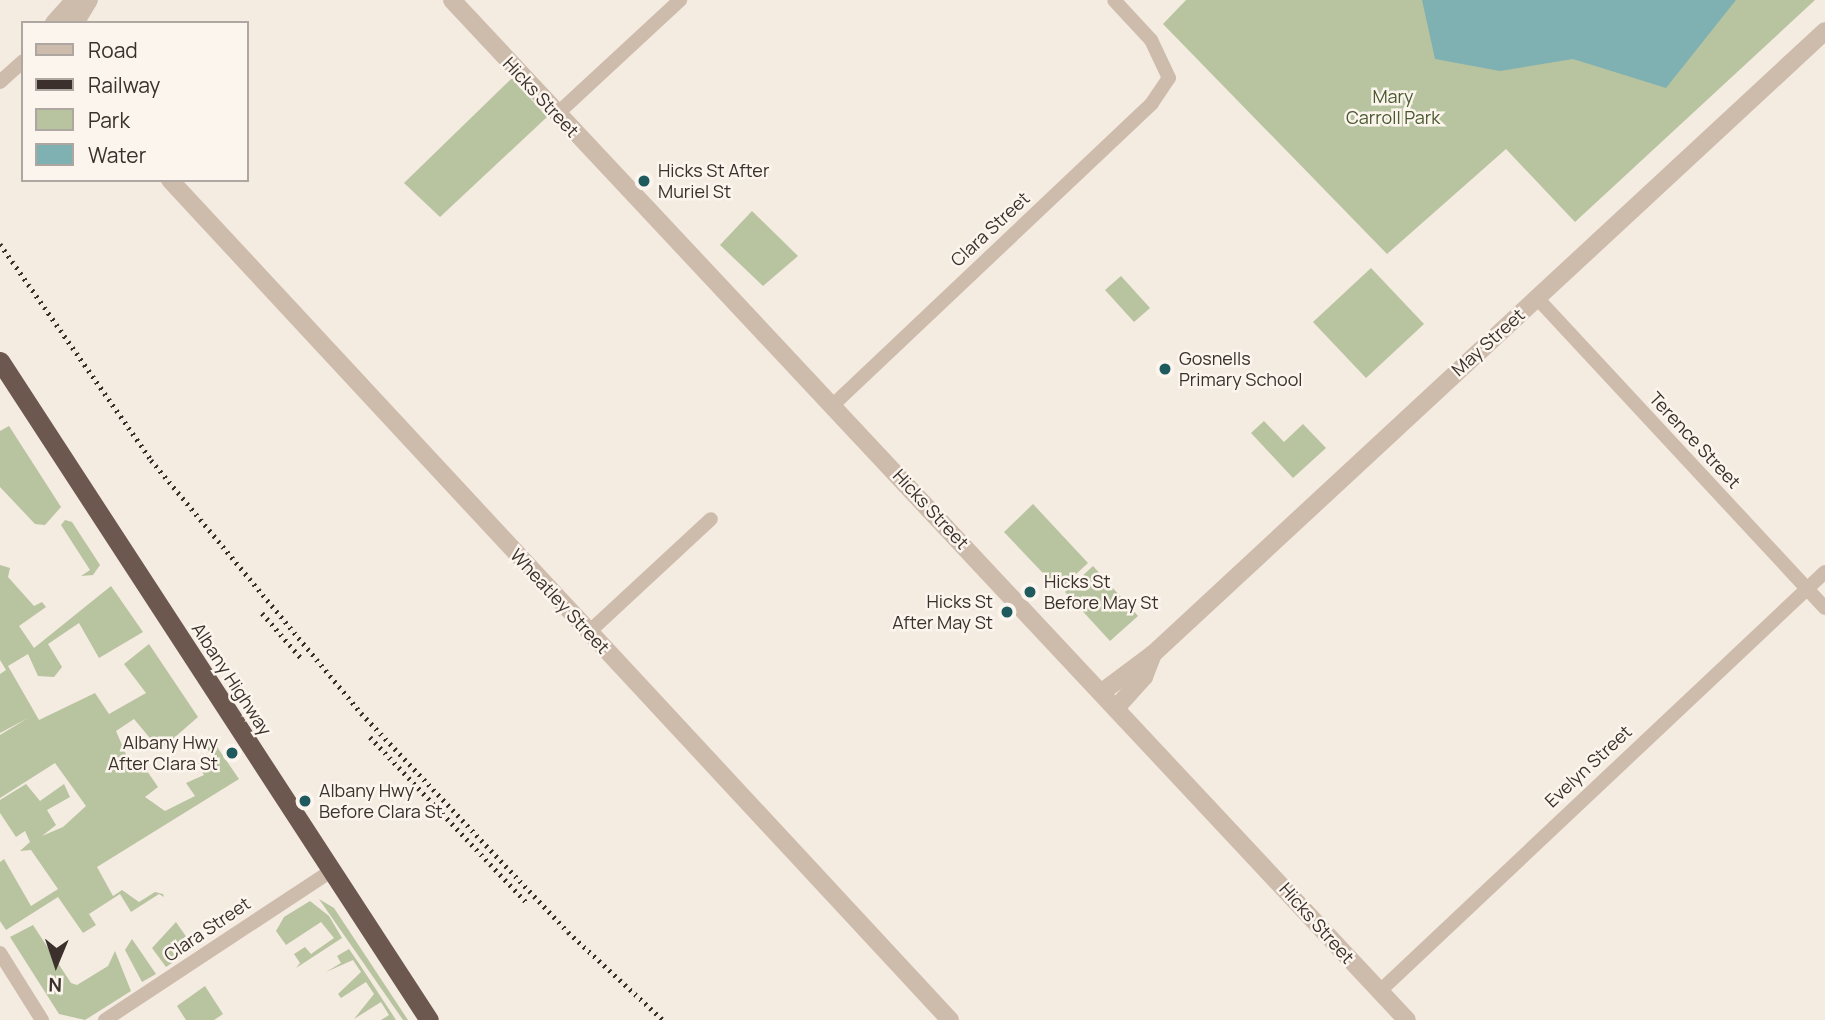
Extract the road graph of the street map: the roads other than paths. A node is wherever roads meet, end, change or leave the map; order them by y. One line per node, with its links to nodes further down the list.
1 (75, 0): 6 (street)
2 (89, 0): 7 (street)
3 (452, 0): 11 (street, Hicks Street)
4 (680, 0): 11 (street)
5 (1114, 0): 15 (street, Clara Street)
6 (56, 21)
7 (76, 21)
8 (1825, 31): 13 (street, May Street)
9 (21, 63): 10 (street)
10 (0, 82)
11 (557, 114): 15 (street, Hicks Street)
12 (172, 182): 20 (street, Wheatley Street)
13 (1537, 298): 18 (street, Terence Street); 21 (street, May Street)
14 (0, 361): 24 (highway, Albany Highway)
15 (833, 405): 22 (street, Hicks Street)
16 (711, 519): 20 (street)
17 (1825, 572): 18 (street, Evelyn Street)
18 (1807, 589): 19 (street, Terence Street); 26 (street, Evelyn Street)
19 (1825, 608)
20 (589, 632): 30 (street, Wheatley Street)
21 (1153, 654): 22 (street, May Street); 23 (street, May Street)
22 (1102, 692): 23 (street, Hicks Street)
23 (1116, 708): 26 (street, Hicks Street)
24 (331, 871): 28 (street, Clara Street); 29 (highway, Albany Highway)
25 (0, 953): 27 (street)
26 (1380, 991): 31 (street, Hicks Street)
27 (43, 1020)
28 (105, 1020)
29 (429, 1020)
30 (950, 1020)
31 (1407, 1020)

